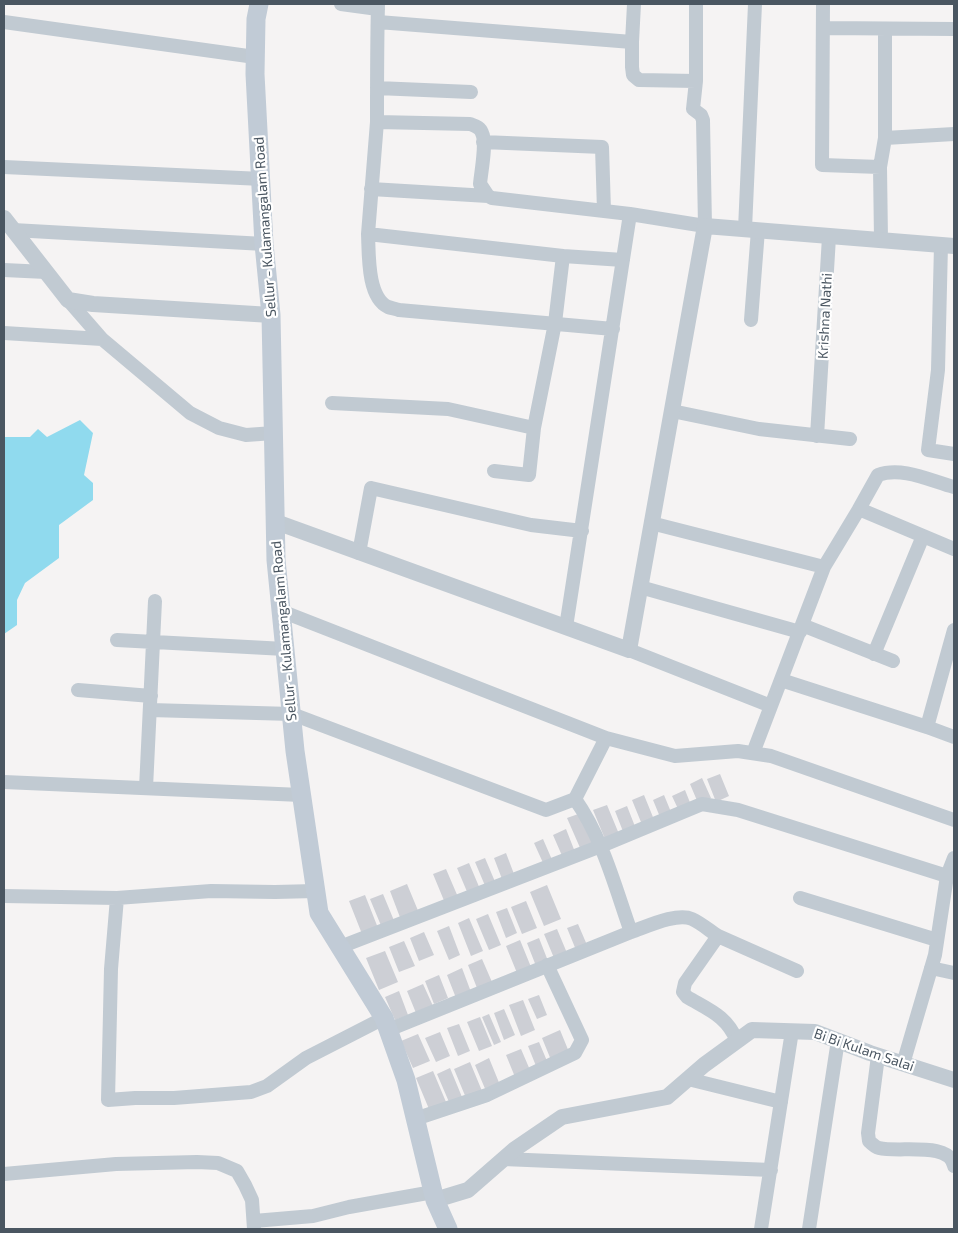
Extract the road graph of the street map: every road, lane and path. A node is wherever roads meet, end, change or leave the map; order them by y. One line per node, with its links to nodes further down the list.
1 (259, 4): 13 (main road, Sellur - Kulamangalam Road)
2 (341, 4): 7 (street)
3 (634, 4): 12 (street)
4 (696, 4): 14 (street)
5 (755, 4): 30 (street)
6 (823, 4): 9 (street)
7 (378, 11): 12 (street); 15 (street)
8 (4, 22): 13 (street)
9 (823, 28): 10 (street); 22 (street)
10 (885, 29): 11 (street); 19 (street)
11 (954, 29)
12 (632, 42): 14 (street)
13 (255, 57): 23 (main road, Sellur - Kulamangalam Road)
14 (696, 81): 29 (street)
15 (377, 88): 16 (street); 17 (street)
16 (471, 92)
17 (377, 122): 20 (street); 24 (street)
18 (954, 134): 19 (street)
19 (885, 138): 22 (street)
20 (483, 142): 25 (street); 26 (street)
21 (4, 167): 23 (street)
22 (880, 167): 33 (street)
23 (262, 179): 34 (main road, Sellur - Kulamangalam Road)
24 (372, 189): 25 (street); 31 (street)
25 (488, 196): 26 (street)
26 (604, 211): 27 (street)
27 (630, 214): 29 (street); 37 (street)
28 (8, 224): 34 (street); 39 (street)
29 (705, 226): 30 (street); 48 (street)
30 (751, 230): 32 (street); 42 (street)
31 (368, 234): 36 (street); 43 (street)
32 (830, 237): 33 (street); 51 (street, Krishna Nathi)
33 (881, 240): 35 (street)
34 (264, 244): 41 (main road, Sellur - Kulamangalam Road)
35 (948, 246): 53 (street)
36 (563, 256): 37 (street); 43 (street)
37 (623, 260): 44 (street)
38 (4, 270): 39 (street)
39 (46, 272): 40 (street)
40 (68, 300): 41 (street); 46 (street)
41 (271, 314): 50 (main road, Sellur - Kulamangalam Road)
42 (751, 320)
43 (555, 323): 44 (street); 49 (street)
44 (613, 329): 59 (street)
45 (4, 334): 46 (street)
46 (102, 339): 50 (street)
47 (332, 403): 49 (street)
48 (672, 411): 51 (street); 58 (street)
49 (534, 428): 54 (street)
50 (274, 433): 57 (main road, Sellur - Kulamangalam Road)
51 (817, 436): 52 (street)
52 (850, 440)
53 (954, 454)
54 (494, 471)
55 (954, 487): 56 (street)
56 (859, 509): 60 (street); 63 (street)
57 (276, 522): 62 (street); 66 (main road, Sellur - Kulamangalam Road)
58 (651, 523): 63 (street); 64 (street)
59 (582, 531): 62 (street); 67 (street)
60 (923, 536): 61 (street); 74 (street)
61 (954, 549)
62 (359, 552): 67 (street)
63 (824, 567): 68 (street)
64 (640, 587): 68 (street); 73 (street)
65 (155, 601): 71 (street)
66 (281, 611): 72 (main road, Sellur - Kulamangalam Road); 84 (street)
67 (566, 628): 73 (street)
68 (801, 629): 74 (street); 76 (street)
69 (954, 630): 82 (street)
70 (117, 640): 71 (street)
71 (153, 643): 72 (street); 78 (street)
72 (285, 649): 81 (main road, Sellur - Kulamangalam Road)
73 (629, 650): 79 (street)
74 (874, 654): 75 (street)
75 (893, 661)
76 (782, 680): 79 (street); 82 (street)
77 (78, 690): 78 (street)
78 (151, 696): 80 (street)
79 (771, 706): 85 (street)
80 (150, 710): 81 (street); 87 (street)
81 (292, 714): 88 (main road, Sellur - Kulamangalam Road); 89 (street)
82 (927, 727): 83 (street)
83 (954, 736)
84 (606, 738): 85 (street); 89 (street)
85 (753, 753): 90 (street)
86 (4, 782): 87 (street)
87 (146, 788): 88 (street)
88 (301, 794): 94 (main road, Sellur - Kulamangalam Road)
89 (575, 799): 91 (street)
90 (954, 820)
91 (601, 846): 93 (street); 98 (street); 101 (street)
92 (954, 858): 93 (street)
93 (947, 876): 100 (street)
94 (315, 891): 96 (street); 101 (main road, Sellur - Kulamangalam Road)
95 (4, 896): 96 (street)
96 (117, 898): 106 (street)
97 (800, 898): 100 (street)
98 (631, 932): 99 (street); 102 (street)
99 (718, 936): 104 (street); 109 (street)
100 (937, 940): 103 (street)
101 (340, 946): 106 (main road, Sellur - Kulamangalam Road)
102 (547, 965): 106 (street); 115 (street)
103 (931, 968): 105 (street); 111 (street)
104 (797, 971)
105 (954, 972)
106 (386, 1024): 115 (main road, Sellur - Kulamangalam Road)
107 (792, 1031): 108 (street, Bi Bi Kulam Salai); 109 (street, Bi Bi Kulam Salai); 114 (street)
108 (838, 1040): 110 (street, Bi Bi Kulam Salai); 124 (street)
109 (737, 1041): 112 (street, Bi Bi Kulam Salai)
110 (878, 1056): 111 (street, Bi Bi Kulam Salai); 117 (street)
111 (903, 1064): 113 (street, Bi Bi Kulam Salai)
112 (688, 1079): 114 (street); 116 (street, Bi Bi Kulam Salai)
113 (954, 1080)
114 (781, 1102): 118 (street)
115 (415, 1119): 120 (main road, Sellur - Kulamangalam Road)
116 (503, 1159): 118 (street); 120 (street, Bi Bi Kulam Salai)
117 (954, 1166)
118 (771, 1170): 123 (street)
119 (4, 1174): 121 (street)
120 (434, 1196): 121 (street); 122 (main road, Sellur - Kulamangalam Road)
121 (254, 1225)
122 (448, 1229)
123 (761, 1229)
124 (809, 1229)

